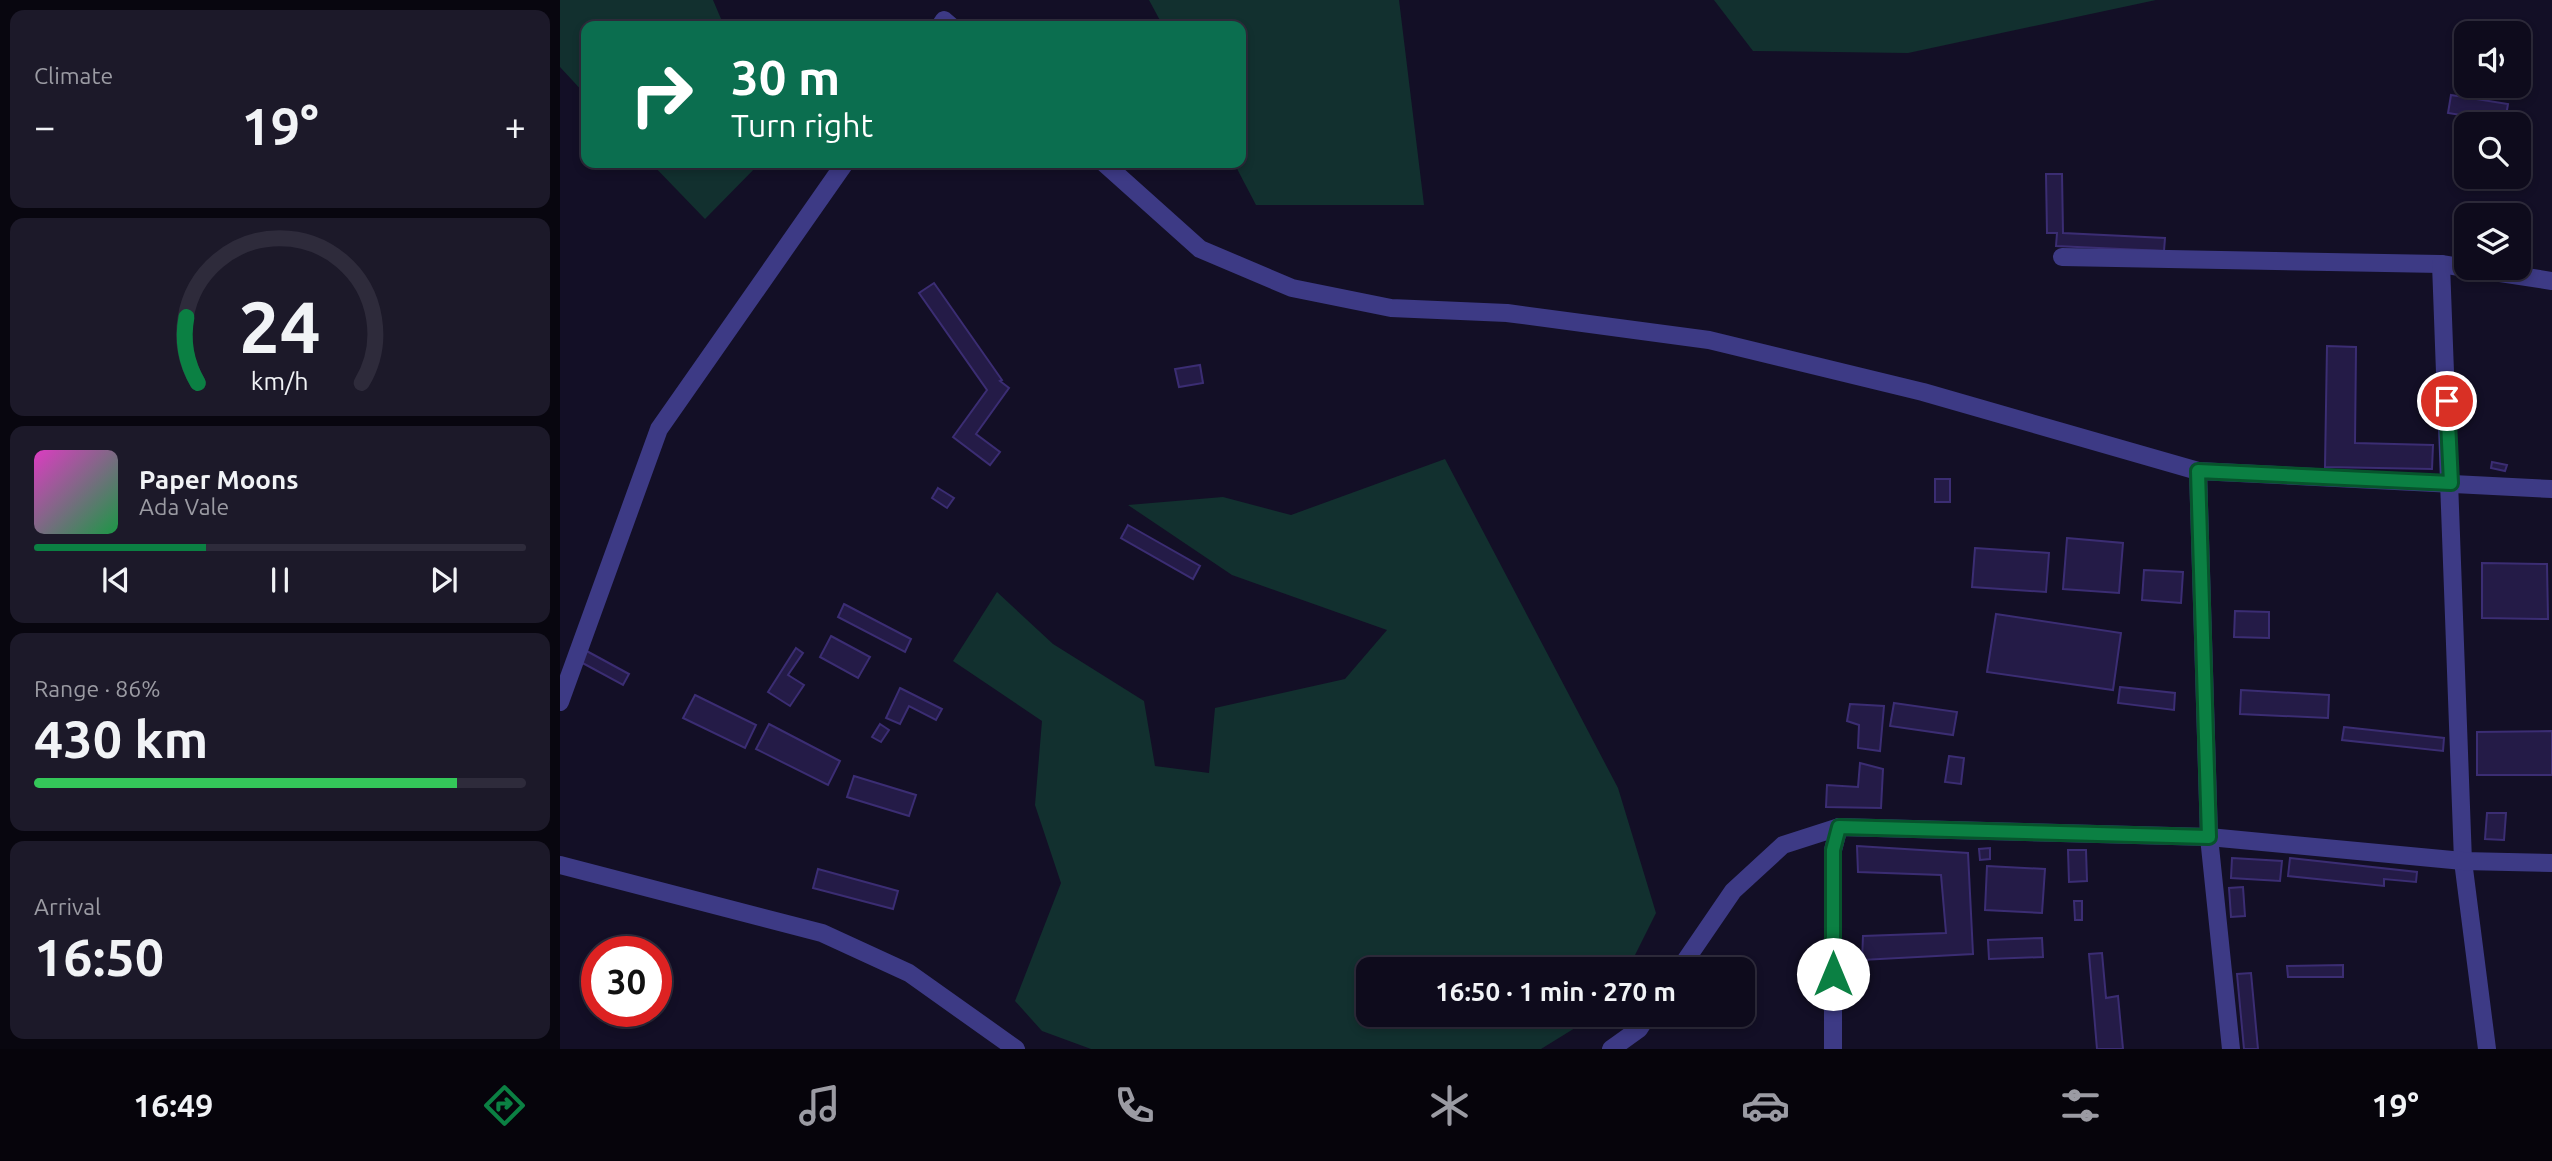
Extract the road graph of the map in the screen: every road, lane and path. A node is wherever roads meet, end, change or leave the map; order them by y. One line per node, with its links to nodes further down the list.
1 (842, 168): 11 (street)
2 (1110, 168): 8 (street)
3 (2062, 257): 4 (street)
4 (2441, 264): 5 (street); 9 (street)
5 (2454, 266)
6 (2531, 278): 7 (street)
7 (2552, 281)
8 (2198, 471): 9 (street); 13 (street)
9 (2451, 483): 10 (street); 14 (street)
10 (2552, 489)
11 (560, 702)
12 (1839, 827): 13 (street); 17 (street); 21 (street)
13 (2209, 837): 14 (street); 22 (street)
14 (2463, 862): 15 (street); 23 (street)
15 (2552, 863)
16 (560, 865): 19 (street)
17 (1688, 957)
18 (1640, 1027): 20 (street)
19 (1016, 1049)
20 (1611, 1049)
21 (1833, 1049)
22 (2231, 1049)
23 (2487, 1049)

